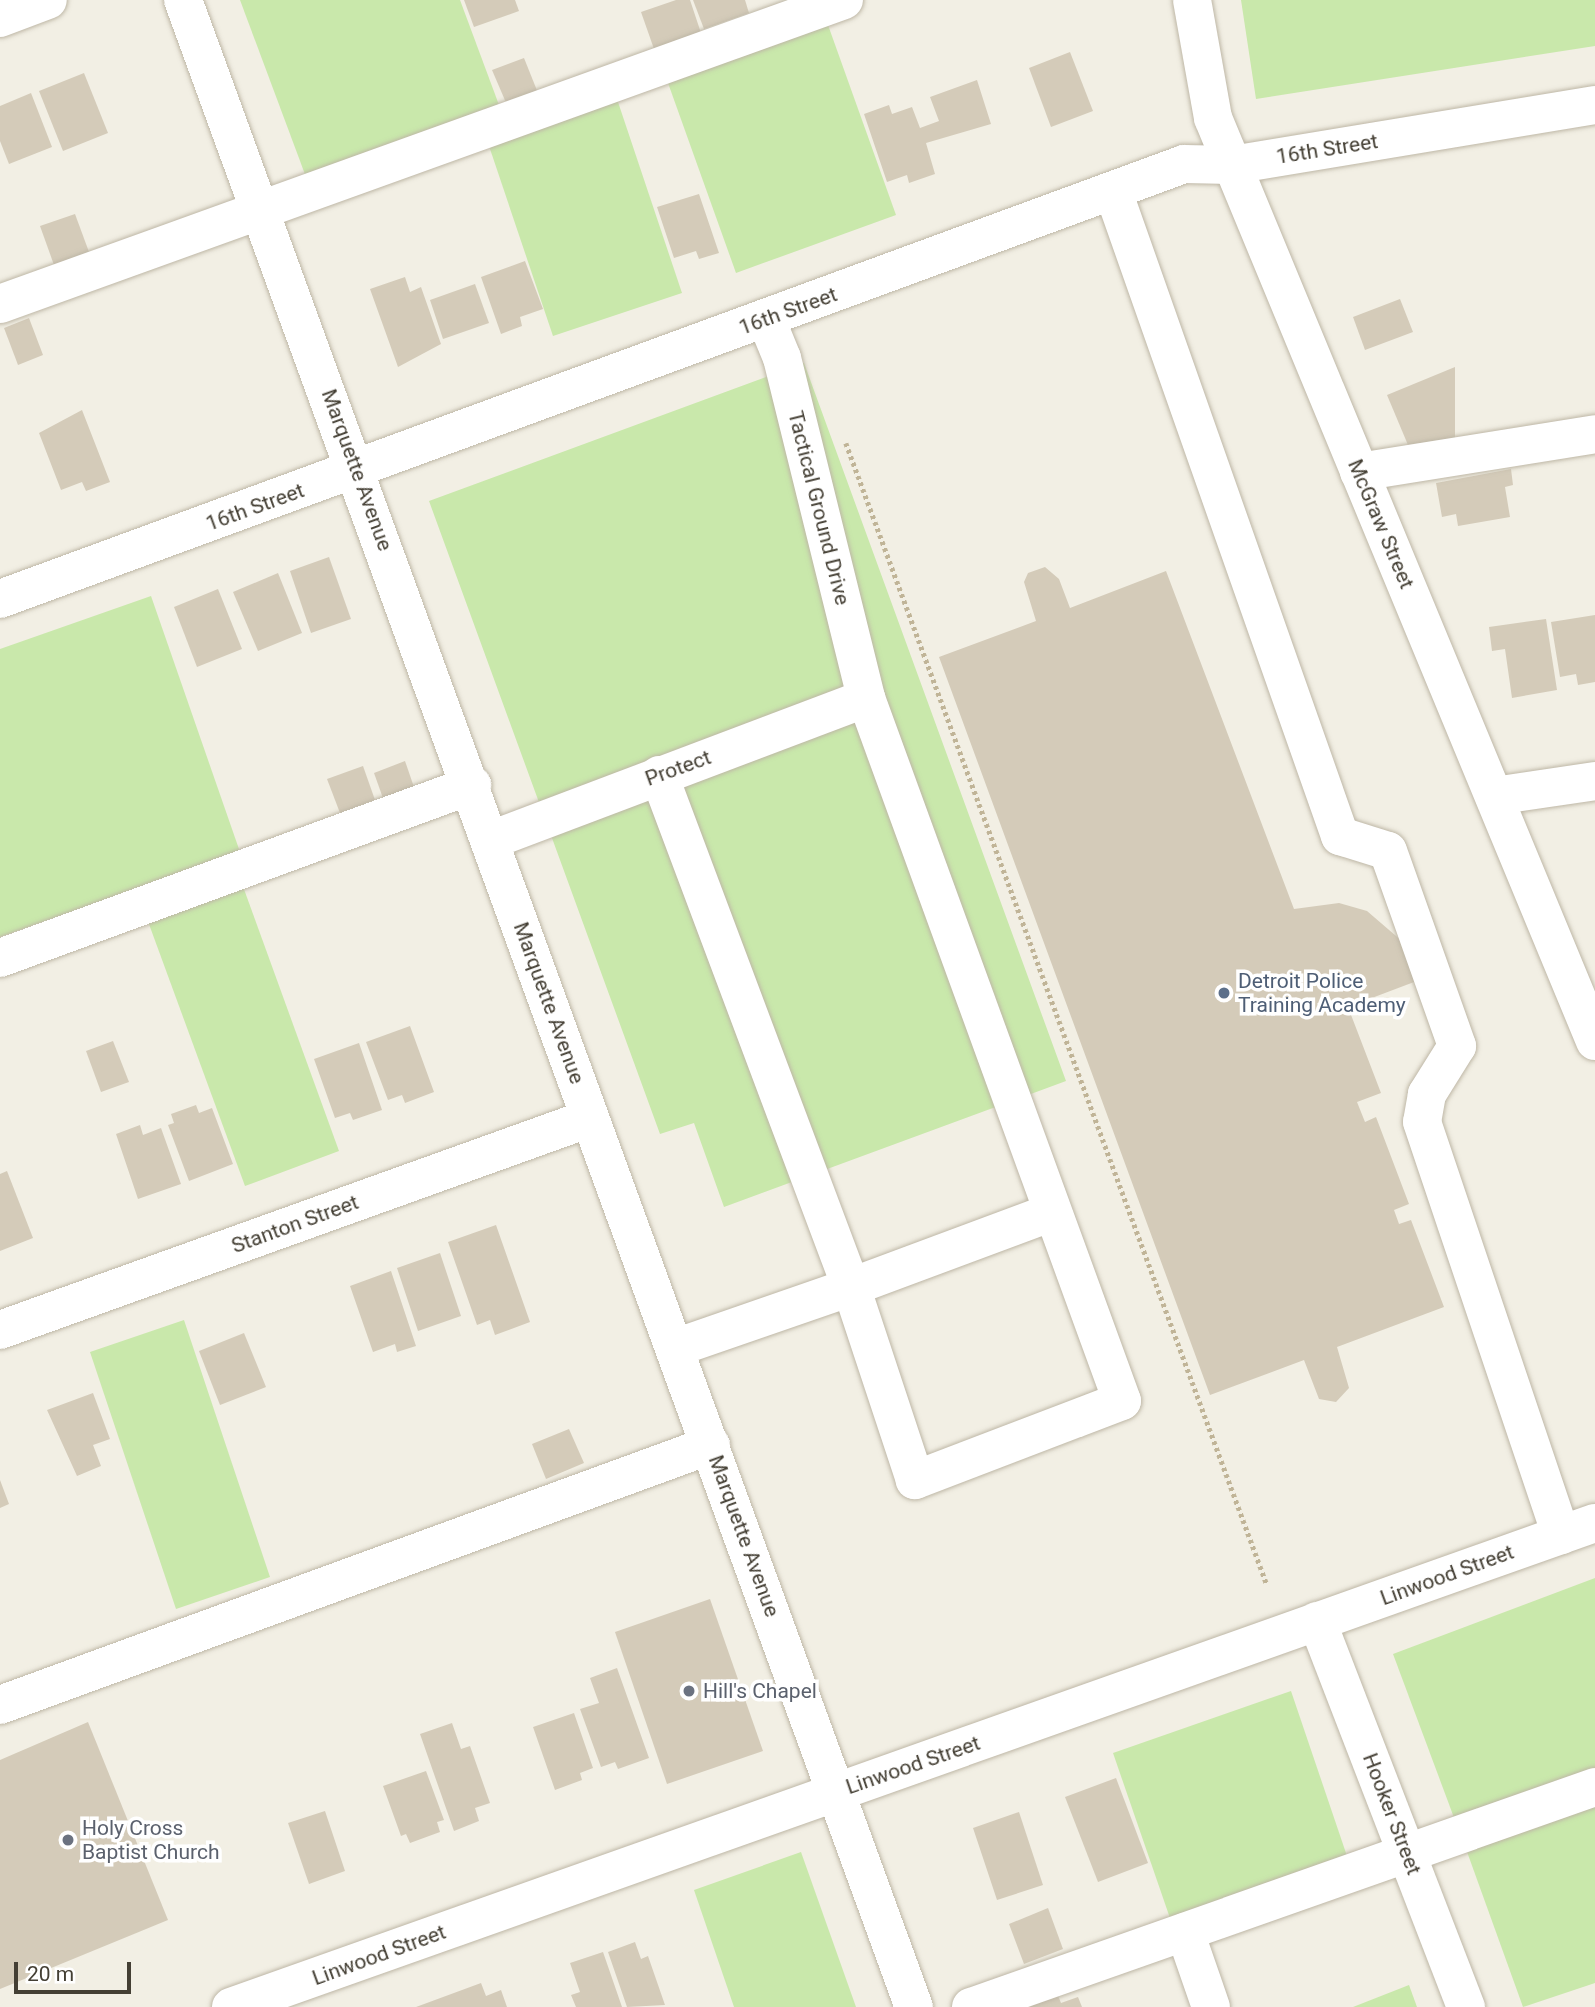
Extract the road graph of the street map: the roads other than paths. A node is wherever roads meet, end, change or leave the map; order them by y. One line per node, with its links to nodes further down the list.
1 (48, 0): 5 (street)
2 (183, 0): 9 (street, Marquette Avenue)
3 (844, 0): 9 (street)
4 (1192, 0): 7 (street, McGraw Street)
5 (0, 18)
6 (1595, 105): 7 (street, 16th Street)
7 (1232, 165): 8 (street, 16th Street); 14 (street, McGraw Street)
8 (1113, 191): 11 (street, 16th Street); 30 (street)
9 (260, 210): 10 (street); 13 (street, Marquette Avenue)
10 (0, 304)
11 (766, 319): 13 (street, 16th Street); 16 (street, Tactical Ground Drive)
12 (1595, 434): 14 (street)
13 (358, 470): 15 (street, 16th Street); 19 (street, Marquette Avenue)
14 (1359, 472): 20 (street, McGraw Street)
15 (0, 599)
16 (866, 698): 17 (street, Protect); 25 (street, Tactical Ground Drive)
17 (659, 775): 21 (street, Protect); 26 (street)
18 (1595, 781): 20 (street)
19 (472, 785): 21 (street, Marquette Avenue); 22 (street)
20 (1494, 796): 23 (street, McGraw Street)
21 (491, 840): 24 (street, Marquette Avenue)
22 (0, 958)
23 (1595, 1041)
24 (590, 1118): 27 (street, Stanton Street); 28 (street, Marquette Avenue)
25 (1053, 1212): 26 (street); 26 (street, Tactical Ground Drive)
26 (851, 1287): 28 (street)
27 (0, 1330)
28 (675, 1348): 29 (street, Marquette Avenue)
29 (710, 1445): 32 (street); 34 (street, Marquette Avenue)
30 (1578, 1529): 31 (street, Linwood Street)
31 (1317, 1622): 34 (street, Linwood Street); 35 (street, Hooker Street)
32 (0, 1704)
33 (1595, 1787): 35 (street)
34 (836, 1792): 37 (street, Linwood Street); 39 (street, Marquette Avenue)
35 (1407, 1853): 36 (street); 42 (street, Hooker Street)
36 (1185, 1931): 40 (street); 41 (street)
37 (319, 1992): 38 (street, Linwood Street)
38 (231, 2007)
39 (914, 2007)
40 (971, 2007)
41 (1212, 2007)
42 (1466, 2007)

